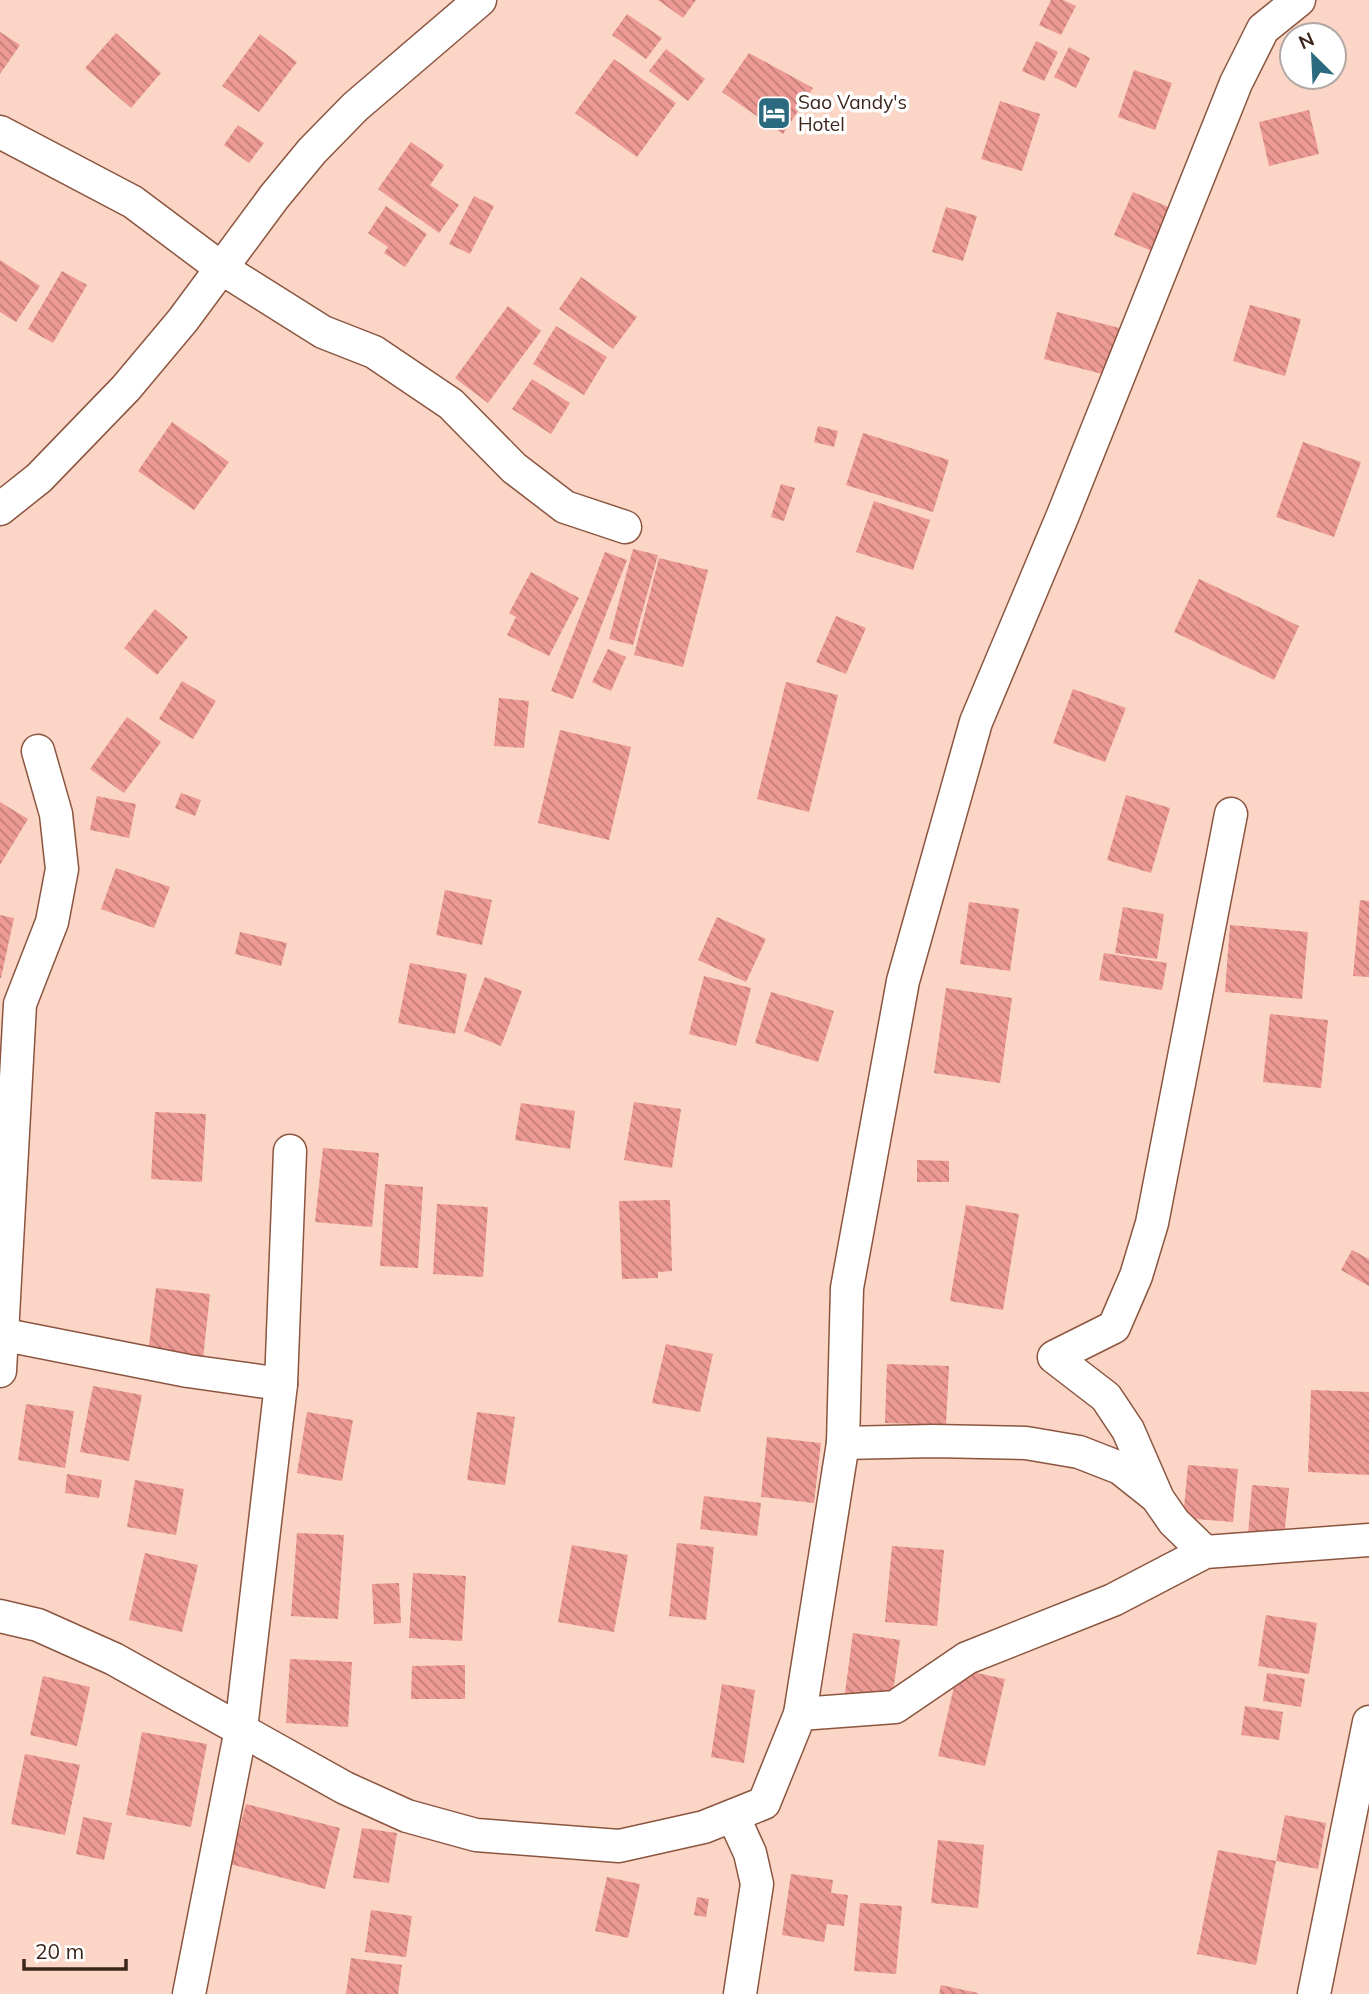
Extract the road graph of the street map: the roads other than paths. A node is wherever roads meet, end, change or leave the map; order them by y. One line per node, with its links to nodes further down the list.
1 (480, 0): 4 (street)
2 (1299, 0): 13 (street)
3 (0, 132): 4 (street)
4 (221, 268): 5 (street); 6 (street)
5 (0, 509)
6 (625, 527)
7 (38, 751): 10 (street)
8 (1231, 814): 14 (street)
9 (290, 1150): 12 (street)
10 (1, 1334): 11 (street); 12 (street)
11 (0, 1371)
12 (281, 1384): 20 (street)
13 (843, 1443): 14 (street); 18 (street)
14 (1158, 1499): 16 (street)
15 (1369, 1540): 16 (street)
16 (1205, 1552): 18 (street)
17 (0, 1616): 20 (street)
18 (800, 1714): 21 (street)
19 (1369, 1722): 24 (street)
20 (241, 1729): 21 (street); 22 (street)
21 (733, 1816): 23 (street)
22 (189, 1994)
23 (740, 1994)
24 (1314, 1994)

